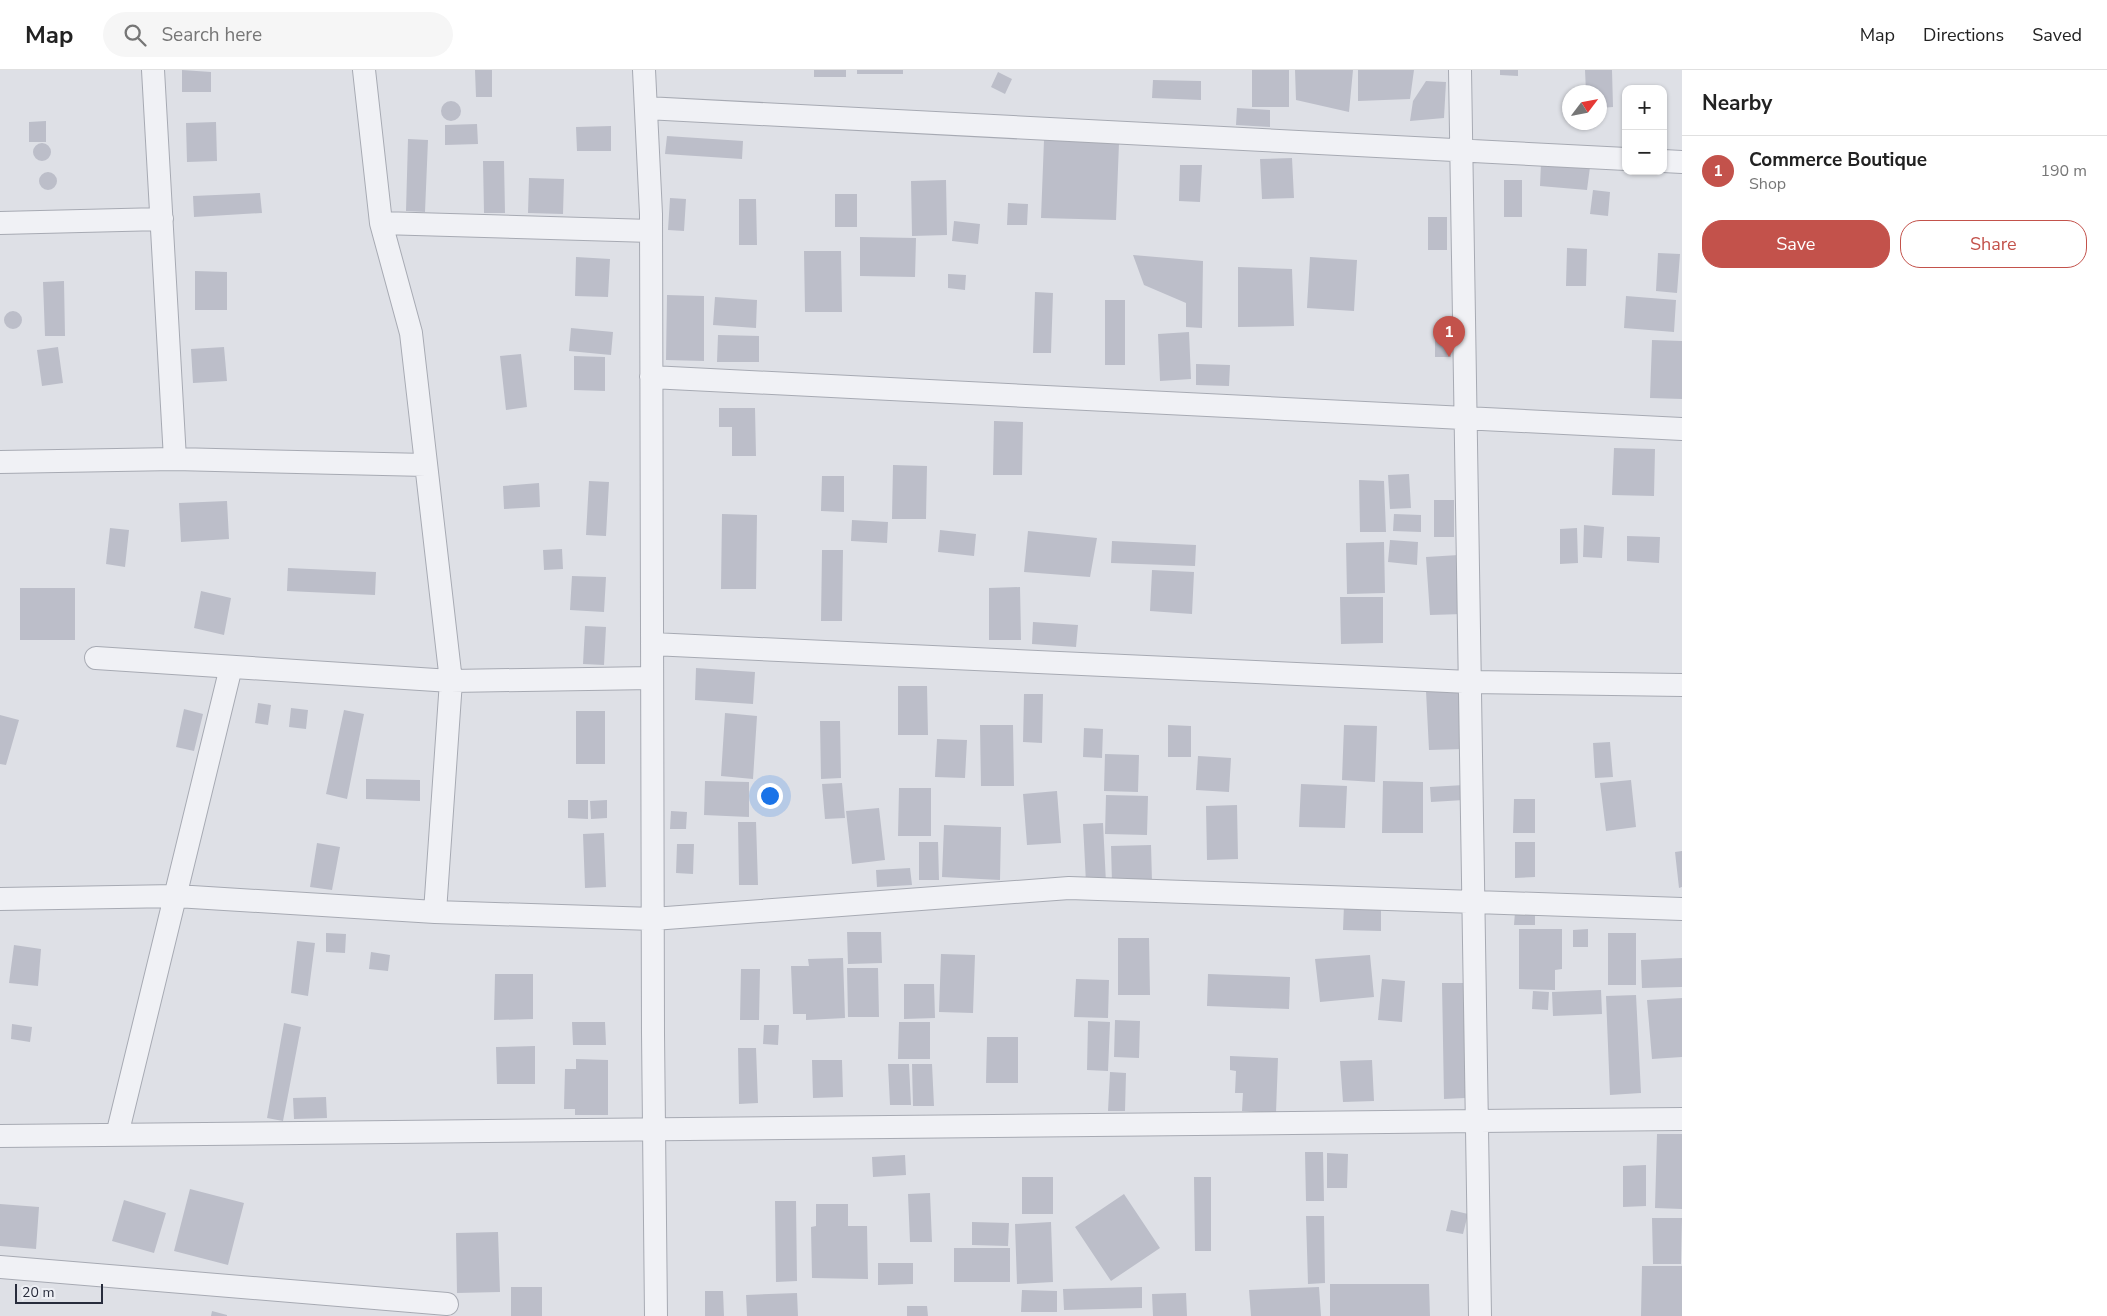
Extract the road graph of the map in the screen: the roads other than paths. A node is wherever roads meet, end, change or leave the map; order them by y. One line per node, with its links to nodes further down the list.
1 (153, 70): 10 (street)
2 (364, 70): 12 (street)
3 (644, 70): 5 (street)
4 (1460, 70): 6 (street)
5 (646, 108): 6 (street); 13 (street)
6 (1461, 150): 7 (street); 15 (street)
7 (1622, 159)
8 (1667, 161): 9 (street)
9 (1682, 162)
10 (162, 219): 11 (street); 17 (street)
11 (0, 223)
12 (381, 224): 13 (street); 19 (street)
13 (651, 231): 14 (street)
14 (651, 377): 15 (street); 20 (street)
15 (1465, 418): 16 (street); 25 (street)
16 (1682, 429)
17 (175, 458): 18 (street); 19 (street)
18 (0, 462)
19 (426, 465): 24 (street)
20 (652, 644): 23 (street); 25 (street)
21 (96, 658): 22 (street)
22 (231, 667): 24 (street); 27 (street)
23 (652, 678): 24 (street); 32 (street)
24 (451, 681): 31 (street)
25 (1469, 682): 26 (street); 29 (street)
26 (1682, 685)
27 (176, 896): 28 (street); 31 (street); 36 (street)
28 (0, 899)
29 (1473, 902): 30 (street); 32 (street); 34 (street)
30 (1682, 910)
31 (435, 912): 32 (street)
32 (652, 918): 35 (street)
33 (1682, 1119): 34 (street)
34 (1477, 1121): 35 (street); 41 (street)
35 (654, 1130): 36 (street); 40 (street)
36 (117, 1135): 37 (street)
37 (0, 1136)
38 (0, 1267): 39 (street)
39 (447, 1304)
40 (656, 1316)
41 (1480, 1316)

